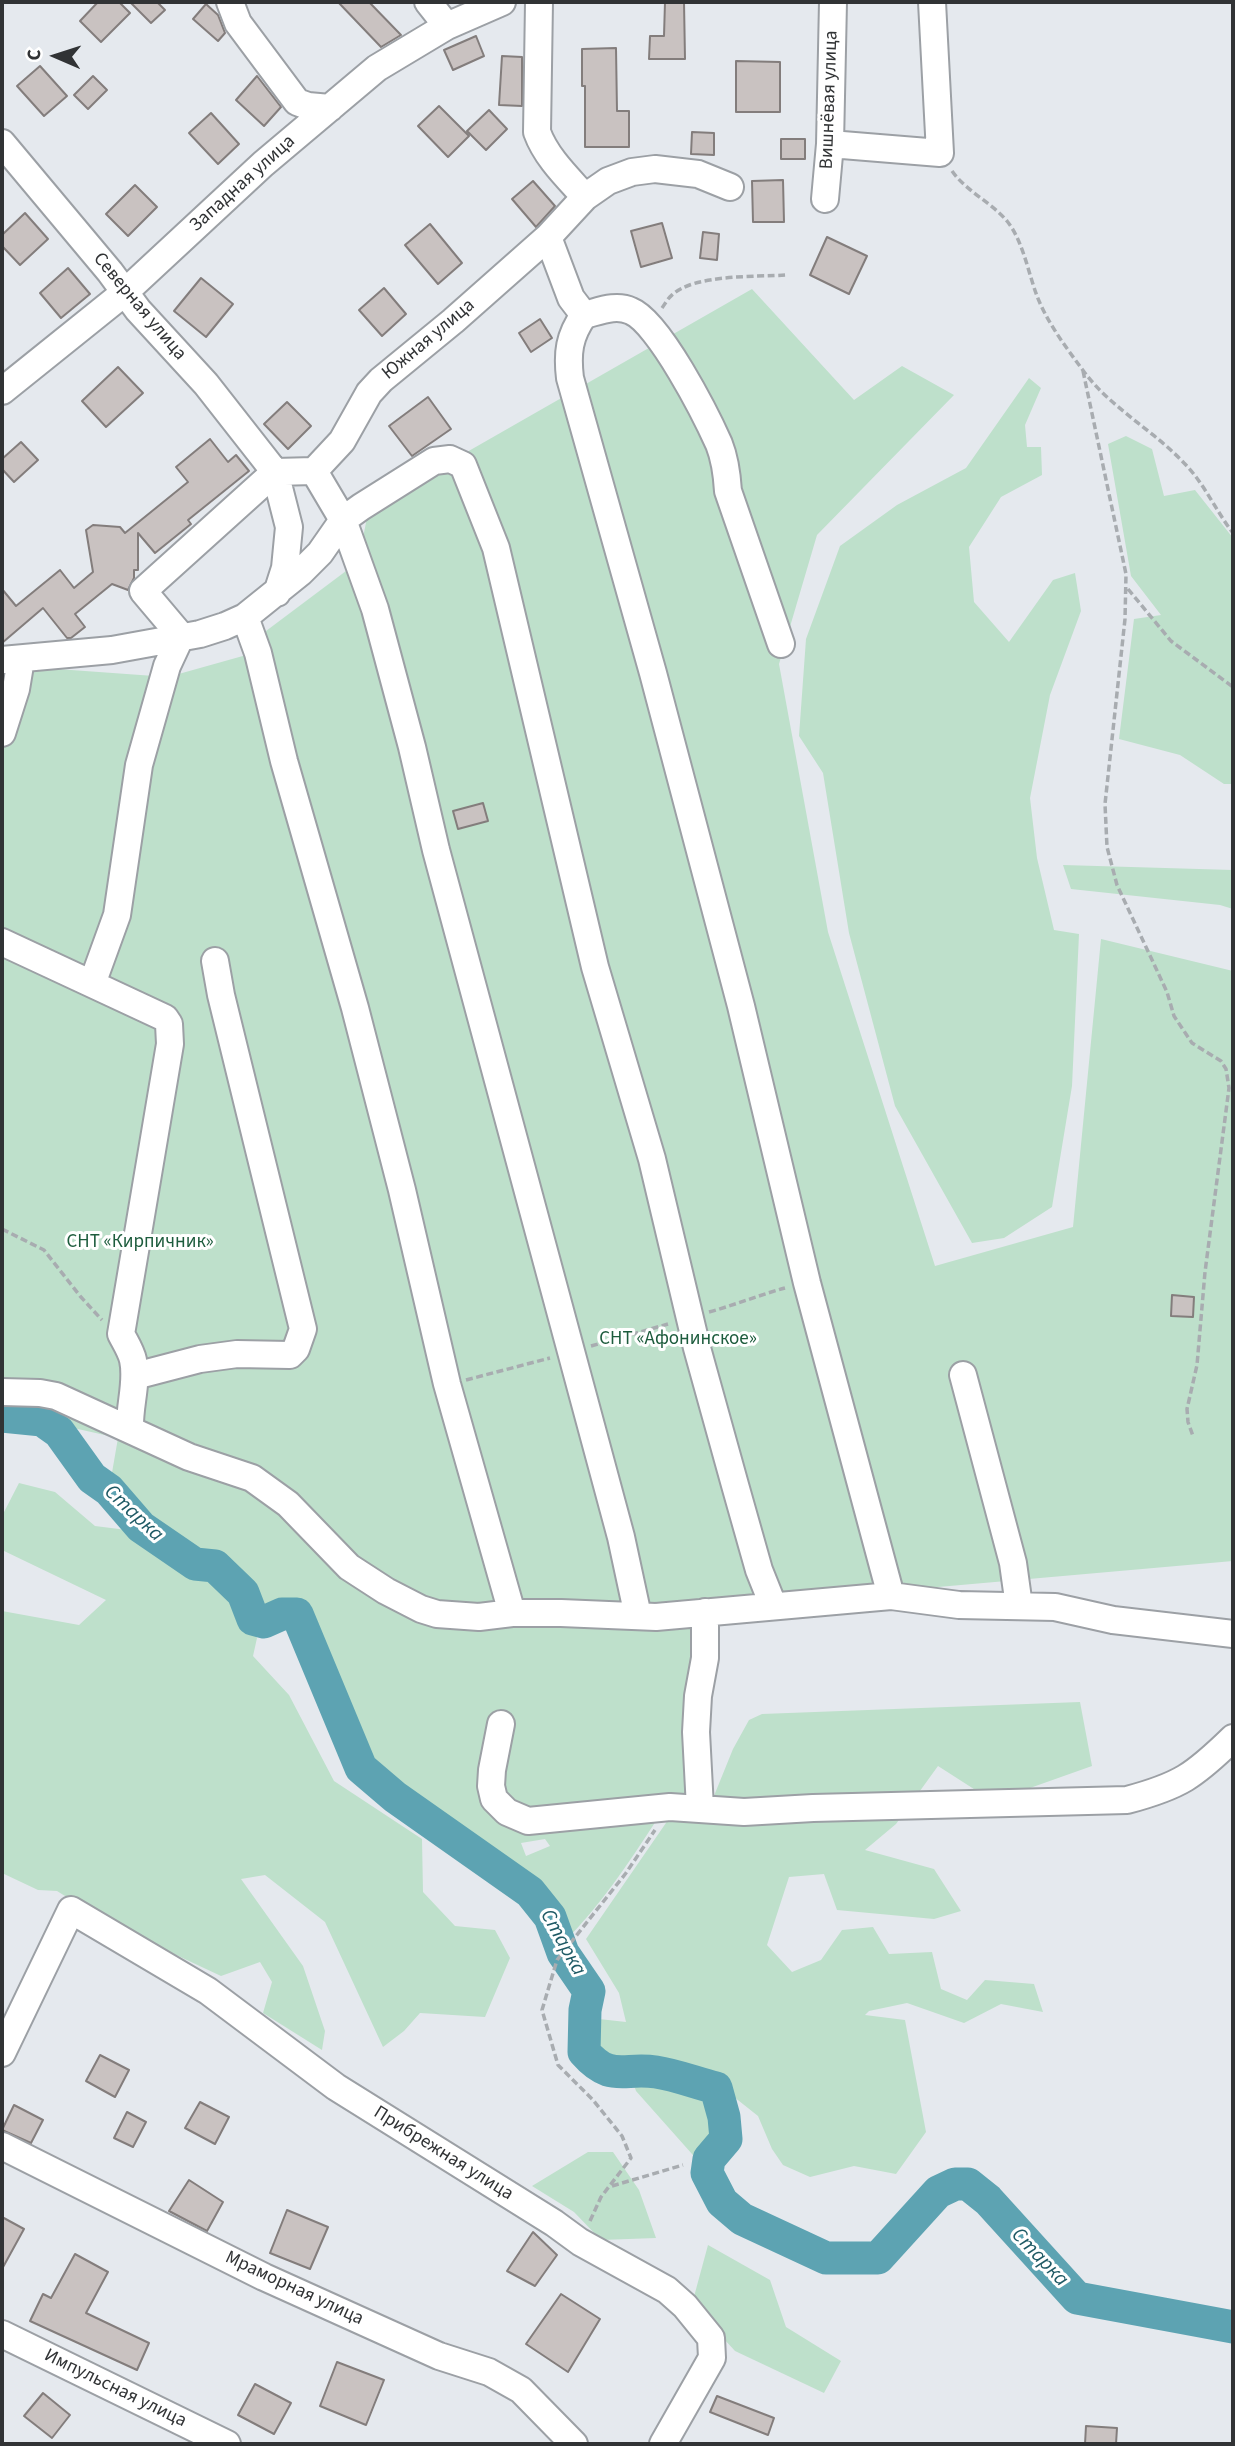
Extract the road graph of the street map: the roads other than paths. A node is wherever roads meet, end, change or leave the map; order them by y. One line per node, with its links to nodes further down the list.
1 (230, 2): 8 (street)
2 (428, 2): 7 (street)
3 (502, 2): 7 (street, Западная улица)
4 (539, 2): 12 (street)
5 (833, 2): 10 (street, Вишнёвая улица)
6 (932, 2): 10 (street)
7 (447, 26): 8 (street, Западная улица)
8 (330, 108): 15 (street, Западная улица)
9 (2, 143): 15 (street, Северная улица)
10 (830, 144): 13 (street, Вишнёвая улица)
11 (730, 187): 12 (street, Южная улица)
12 (585, 197): 14 (street, Южная улица)
13 (825, 199)
14 (548, 237): 16 (street); 18 (street, Южная улица)
15 (124, 293): 17 (street, Западная улица); 19 (street, Северная улица)
16 (584, 315): 24 (street); 34 (street)
17 (2, 391)
18 (314, 471): 19 (street); 20 (street)
19 (275, 472): 21 (street); 23 (street)
20 (343, 520): 21 (street); 35 (street); 39 (street)
21 (276, 593): 22 (street)
22 (245, 617): 23 (street); 38 (street)
23 (181, 636): 25 (street); 29 (street)
24 (781, 645)
25 (11, 660): 26 (street)
26 (2, 733)
27 (2, 942): 29 (street)
28 (215, 961): 31 (street)
29 (92, 984): 31 (street)
30 (963, 1375): 36 (street)
31 (135, 1376): 33 (street)
32 (2, 1392): 33 (street)
33 (130, 1429): 38 (street)
34 (891, 1596): 35 (street); 36 (street)
35 (773, 1605): 37 (street)
36 (1019, 1606): 40 (street)
37 (705, 1612): 39 (street); 43 (street)
38 (512, 1614): 39 (street)
39 (638, 1616)
40 (1233, 1634)
41 (501, 1724): 43 (street)
42 (1233, 1738): 43 (street)
43 (700, 1808)
44 (2, 2053): 49 (street, Прибрежная улица)
45 (2, 2146): 48 (street, Мраморная улица)
46 (2, 2334): 47 (street, Импульсная улица)
47 (228, 2444)
48 (574, 2444)
49 (663, 2444)

